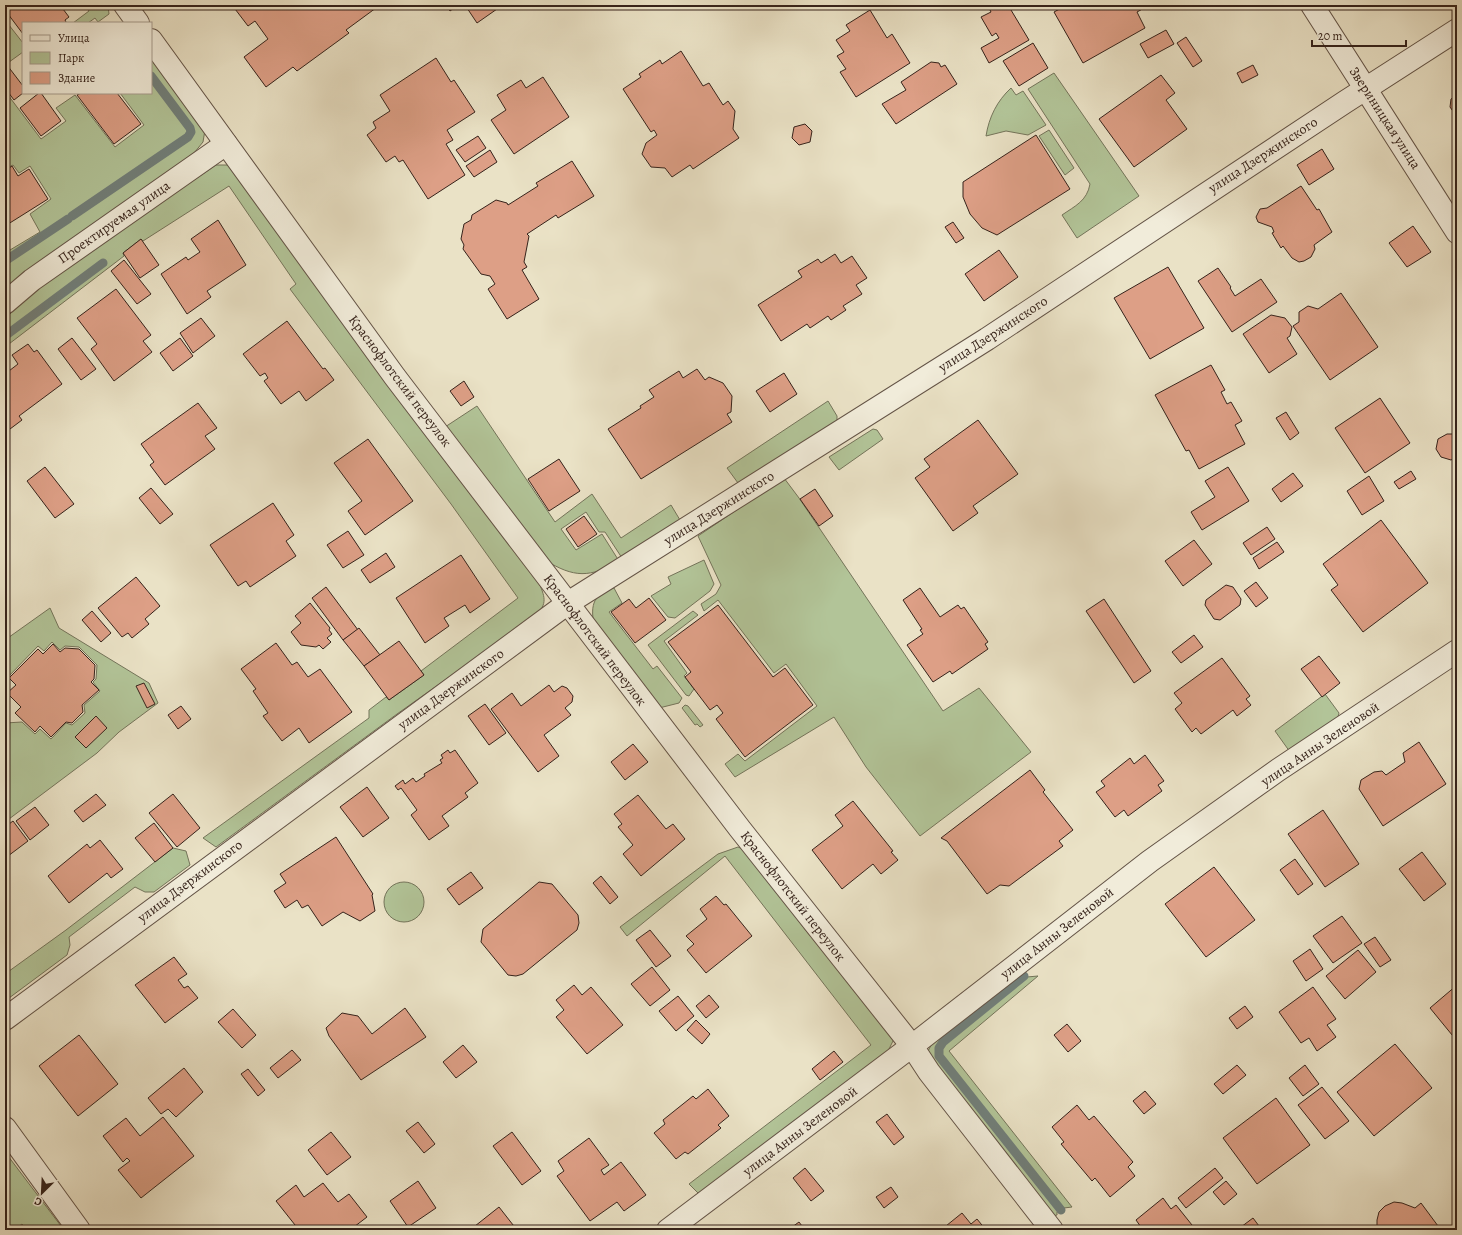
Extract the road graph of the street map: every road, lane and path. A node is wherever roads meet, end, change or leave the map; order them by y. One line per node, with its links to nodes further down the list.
1 (125, 5): 3 (street)
2 (1312, 5): 6 (street, Звериницкая улица)
3 (137, 22)
4 (1457, 30): 6 (street, улица Дзержинского)
5 (152, 41): 7 (street, Краснофлотский переулок)
6 (1366, 90): 8 (street, Звериницкая улица); 10 (street, улица Дзержинского)
7 (226, 144): 9 (street, Проектируемая улица); 10 (street, Краснофлотский переулок)
8 (1457, 232)
9 (5, 303)
10 (568, 603): 12 (street, улица Дзержинского); 13 (street, Краснофлотский переулок)
11 (1457, 651): 13 (street, улица Анны Зеленовой)
12 (5, 1020)
13 (912, 1046): 16 (street, улица Анны Зеленовой); 17 (street, Краснофлотский переулок)
14 (5, 1128): 15 (street)
15 (79, 1230)
16 (668, 1230)
17 (1052, 1230)

